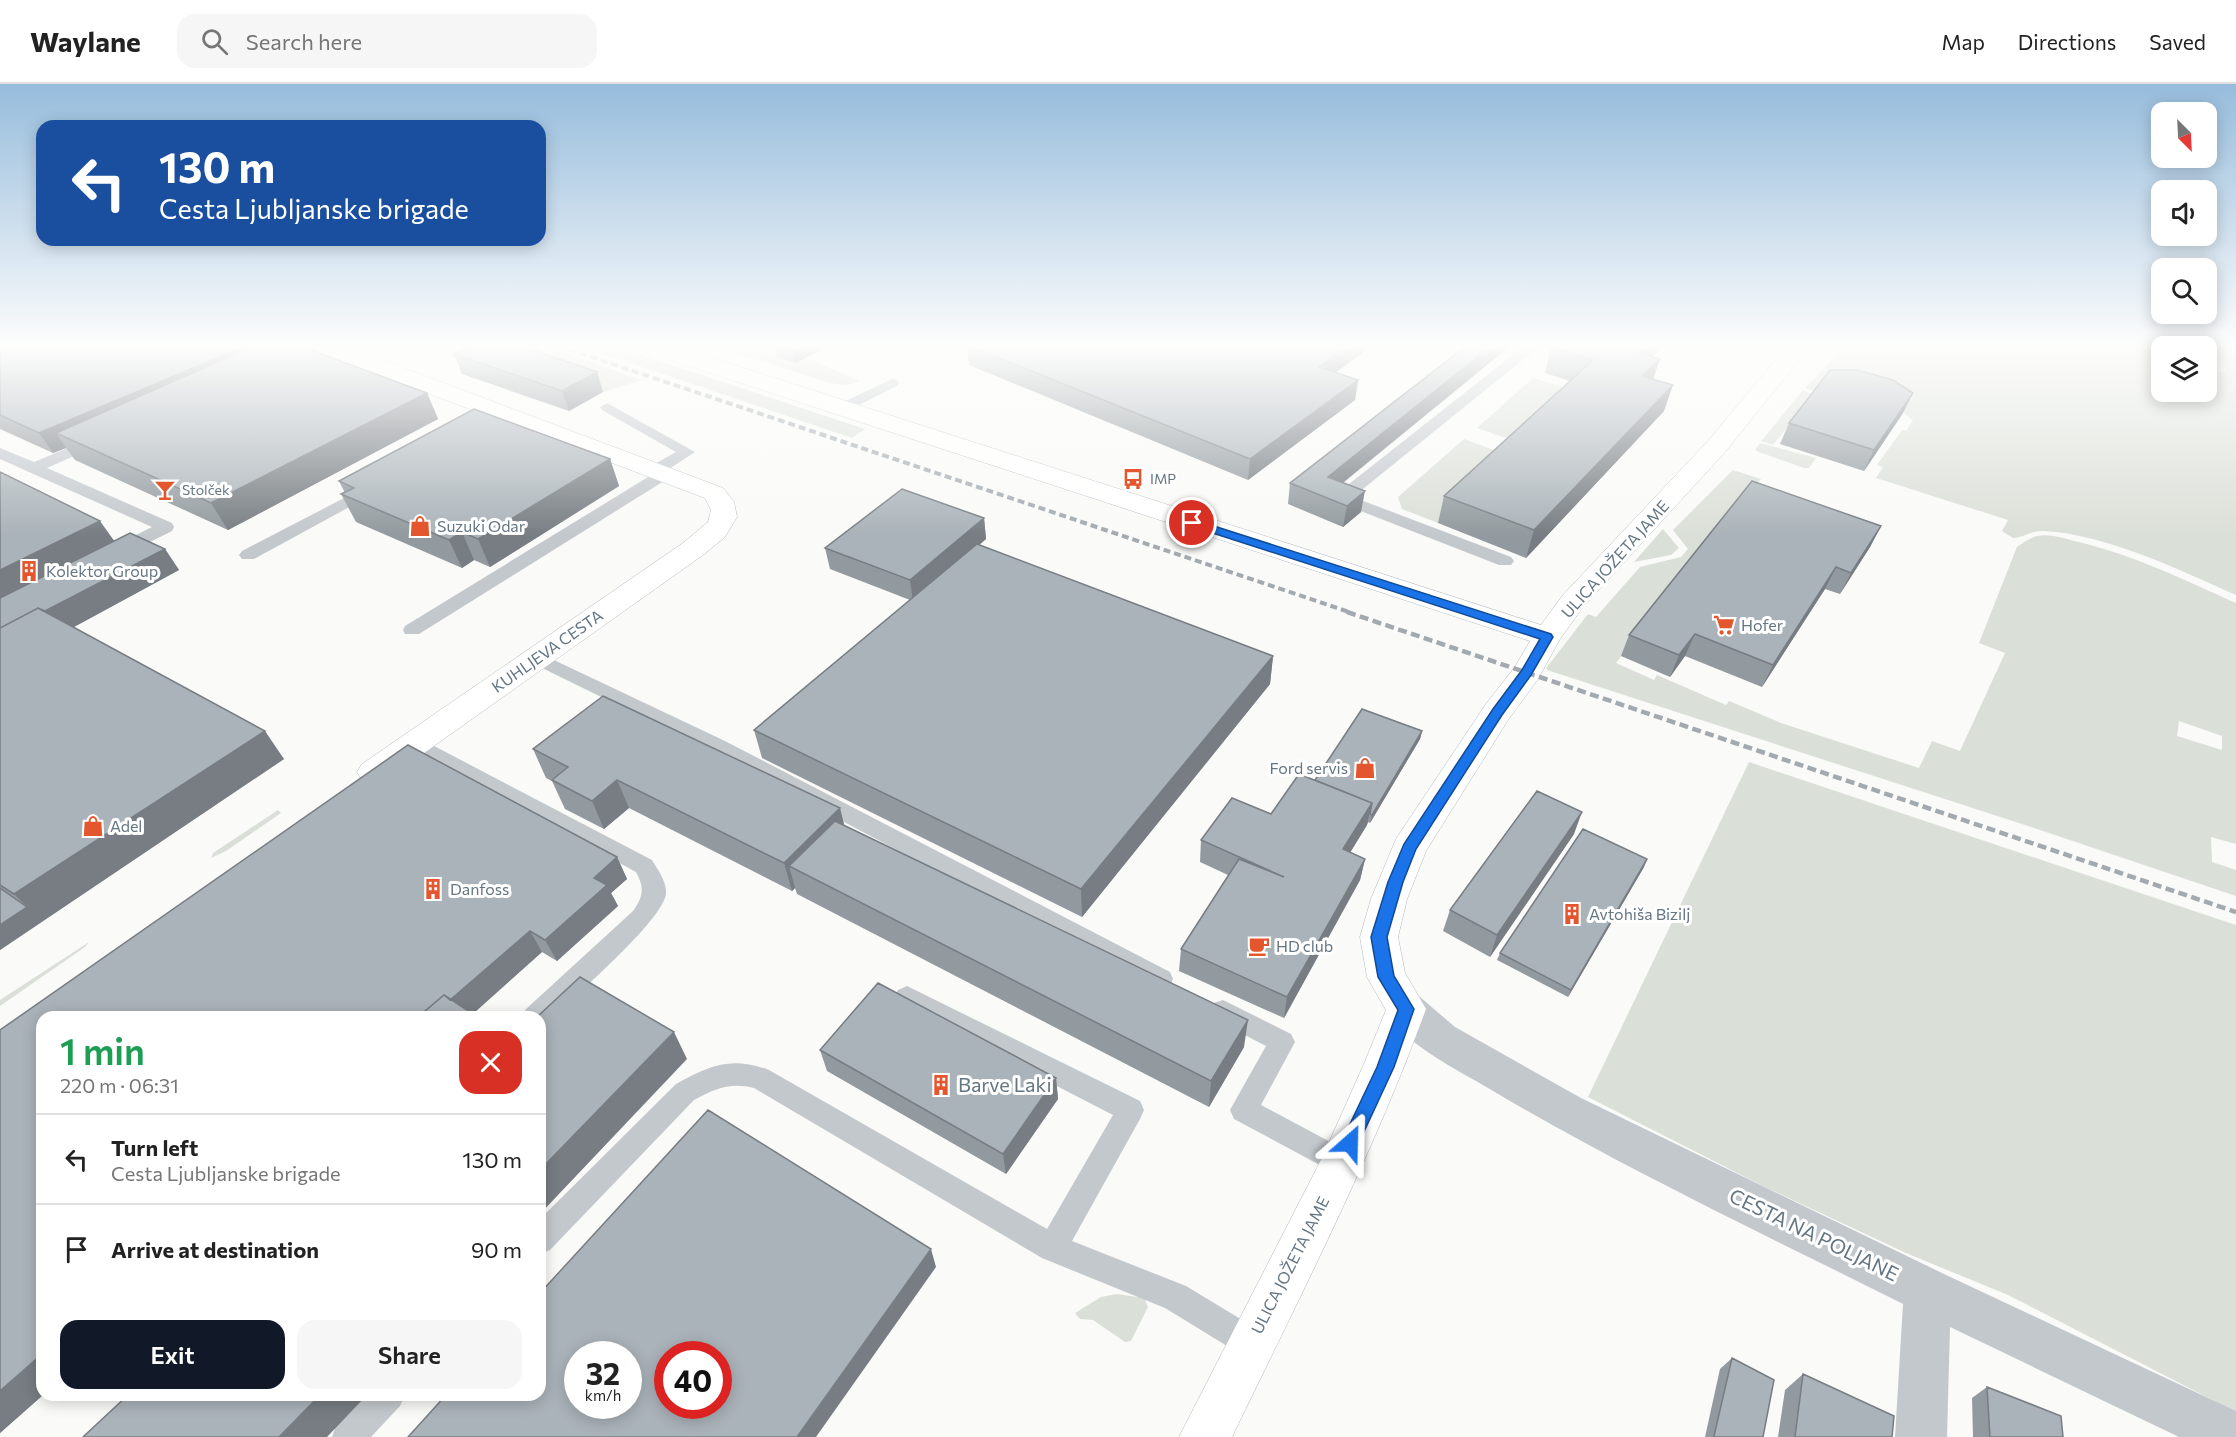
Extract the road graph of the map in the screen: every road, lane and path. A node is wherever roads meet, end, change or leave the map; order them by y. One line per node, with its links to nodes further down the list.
1 (470, 409): 9 (street, KUHLJEVA CESTA)
2 (611, 409): 9 (lane)
3 (1453, 409): 13 (lane)
4 (1747, 409): 15 (street, ULICA JOŽETA JAME)
5 (840, 410): 15 (street)
6 (111, 434): 8 (lane)
7 (0, 453): 8 (lane)
8 (34, 468): 12 (lane)
9 (660, 472): 14 (lane); 16 (street, KUHLJEVA CESTA)
10 (386, 481): 11 (lane)
11 (248, 555)
12 (104, 559)
13 (1505, 561)
14 (412, 630)
15 (1547, 637): 20 (street, ULICA JOŽETA JAME)
16 (537, 658): 17 (street, KUHLJEVA CESTA); 22 (lane)
17 (415, 743): 18 (street, KUHLJEVA CESTA); 21 (lane)
18 (347, 791)
19 (907, 997): 24 (lane)
20 (1406, 1009): 22 (street, ULICA JOŽETA JAME); 25 (street, CESTA NA POLJANE)
21 (542, 1011)
22 (1341, 1162): 26 (street, ULICA JOŽETA JAME)
23 (546, 1234): 24 (lane)
24 (1052, 1248): 26 (lane)
25 (1927, 1291): 30 (street); 31 (street, CESTA NA POLJANE)
26 (1251, 1344): 29 (street, ULICA JOŽETA JAME)
27 (383, 1401): 28 (lane)
28 (348, 1437)
29 (1205, 1437)
30 (1921, 1437)
31 (2235, 1437)

